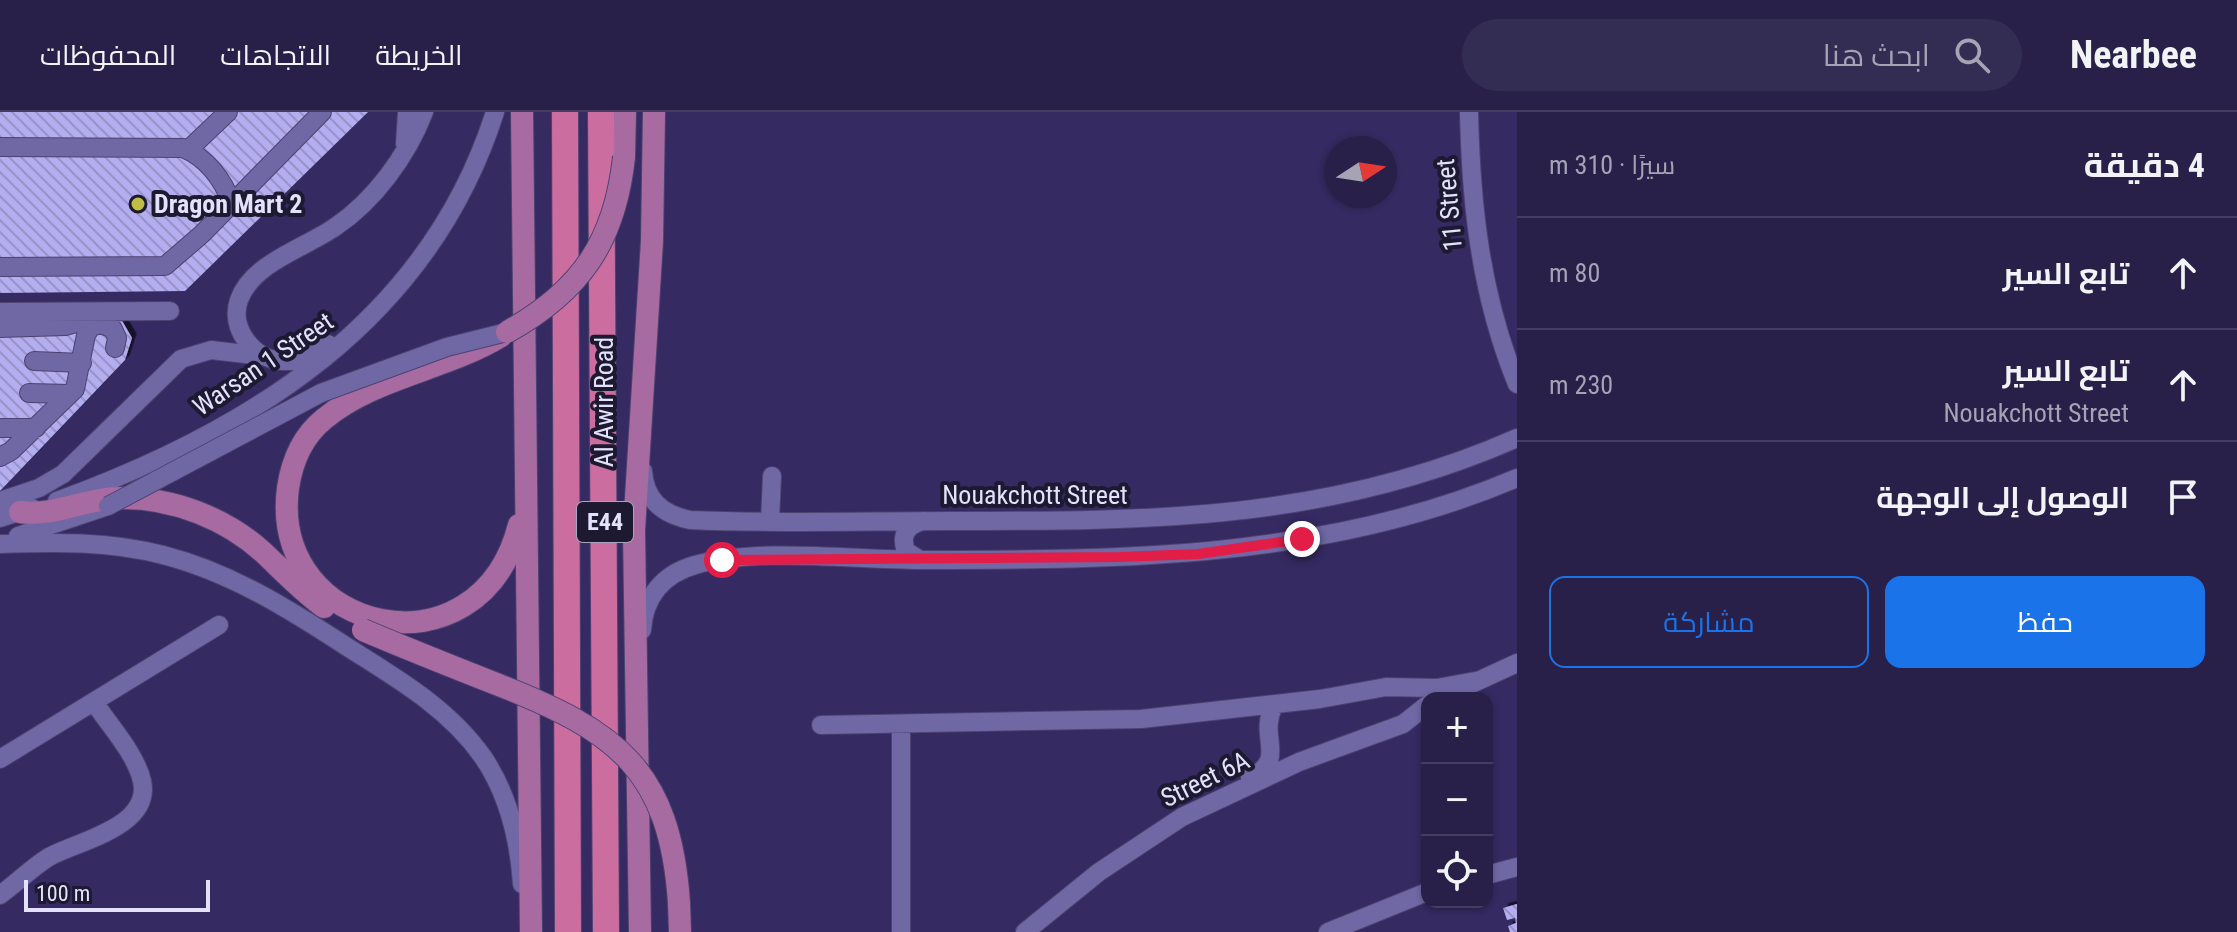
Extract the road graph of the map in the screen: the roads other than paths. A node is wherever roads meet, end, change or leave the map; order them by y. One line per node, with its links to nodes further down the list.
1 (228, 112): 14 (street)
2 (322, 112): 15 (street)
3 (407, 112): 13 (street)
4 (424, 112): 13 (street)
5 (495, 112): 17 (street, Warsan 1 Street)
6 (522, 112): 33 (main road)
7 (565, 112): 63 (highway, Al Awir Road / E44)
8 (601, 112): 64 (highway, Al Awir Road / E44)
9 (625, 112): 21 (main road, bridge)
10 (654, 112): 28 (main road)
11 (1469, 112): 25 (street, 11 Street)
12 (0, 147): 14 (street)
13 (405, 147): 22 (street)
14 (188, 150): 15 (street)
15 (232, 204): 16 (street)
16 (0, 267)
17 (380, 310): 22 (street); 36 (street, Warsan 1 Street)
18 (170, 311): 19 (street)
19 (0, 312)
20 (0, 328): 24 (street)
21 (507, 332): 33 (main road, bridge); 39 (street, bridge)
22 (265, 356): 36 (street)
23 (34, 361): 24 (street)
24 (82, 363): 27 (street)
25 (1517, 384)
26 (29, 393): 27 (street)
27 (70, 394): 30 (street)
28 (642, 398): 37 (street, Nouakchott Street); 46 (main road)
29 (0, 428): 30 (street)
30 (36, 428): 32 (street)
31 (1515, 437): 38 (street, Nouakchott Street)
32 (0, 457)
33 (526, 460): 62 (main road)
34 (772, 476): 37 (street)
35 (1517, 478): 40 (street)
36 (7, 510): 66 (main road, bridge)
37 (770, 521): 38 (street, Nouakchott Street)
38 (923, 521): 40 (street)
39 (0, 542): 62 (street)
40 (920, 560): 46 (street)
41 (219, 625): 47 (street)
42 (1517, 663): 43 (street)
43 (1475, 681): 44 (street); 45 (street)
44 (1407, 686): 48 (street); 49 (street)
45 (1452, 692)
46 (638, 700): 65 (main road)
47 (94, 702): 55 (street); 61 (street)
48 (1274, 705): 50 (street); 53 (street)
49 (1420, 711): 56 (street, Street 6A)
50 (1199, 713): 51 (street); 53 (street)
51 (901, 724): 52 (street); 67 (street)
52 (821, 725)
53 (1266, 726): 54 (street)
54 (1272, 750): 56 (street); 57 (street)
55 (0, 759)
56 (1299, 762): 57 (street, Street 6A)
57 (1225, 795): 68 (street, Street 6A)
58 (1517, 867): 59 (street)
59 (1493, 873)
60 (1421, 894): 69 (street)
61 (0, 895)
62 (528, 932)
63 (568, 932)
64 (606, 932)
65 (640, 932)
66 (680, 932)
67 (901, 932)
68 (1025, 932)
69 (1328, 932)

